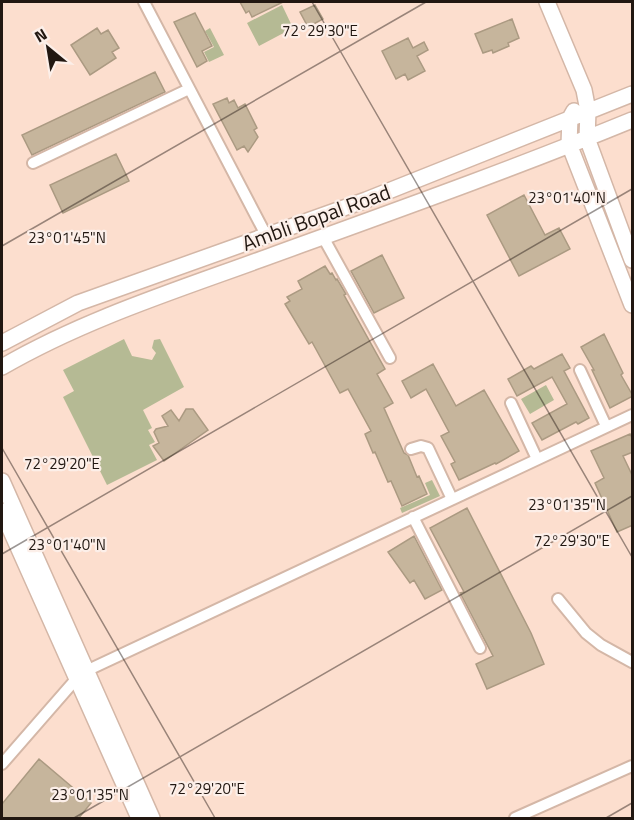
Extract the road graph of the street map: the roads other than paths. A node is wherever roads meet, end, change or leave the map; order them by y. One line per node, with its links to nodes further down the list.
1 (144, 2): 3 (street)
2 (548, 2): 4 (street)
3 (189, 89): 11 (street); 12 (street)
4 (584, 90): 6 (street); 7 (street)
5 (633, 94): 6 (street, Ambli Bopal Road)
6 (588, 111): 7 (street, Ambli Bopal Road); 9 (street)
7 (570, 118): 10 (street); 12 (street, Ambli Bopal Road)
8 (633, 120): 9 (street, Ambli Bopal Road)
9 (587, 138): 10 (street, Ambli Bopal Road); 14 (street)
10 (569, 144): 13 (street, Ambli Bopal Road); 15 (street)
11 (33, 163)
12 (266, 236): 16 (street, Ambli Bopal Road)
13 (323, 237): 17 (street); 18 (street, Ambli Bopal Road)
14 (633, 260)
15 (633, 305)
16 (2, 343)
17 (390, 358)
18 (2, 367)
19 (580, 370): 22 (street)
20 (511, 403): 24 (street)
21 (633, 415): 22 (street)
22 (606, 426): 24 (street)
23 (411, 449): 26 (street)
24 (537, 459): 26 (street)
25 (2, 482): 32 (street)
26 (452, 499): 28 (street)
27 (2, 511): 32 (street)
28 (413, 517): 30 (street); 32 (street)
29 (558, 599): 31 (street)
30 (480, 648)
31 (633, 662)
32 (81, 674): 33 (street); 35 (street); 36 (street)
33 (2, 764)
34 (633, 766): 37 (street)
35 (139, 819)
36 (152, 819)
37 (515, 819)

